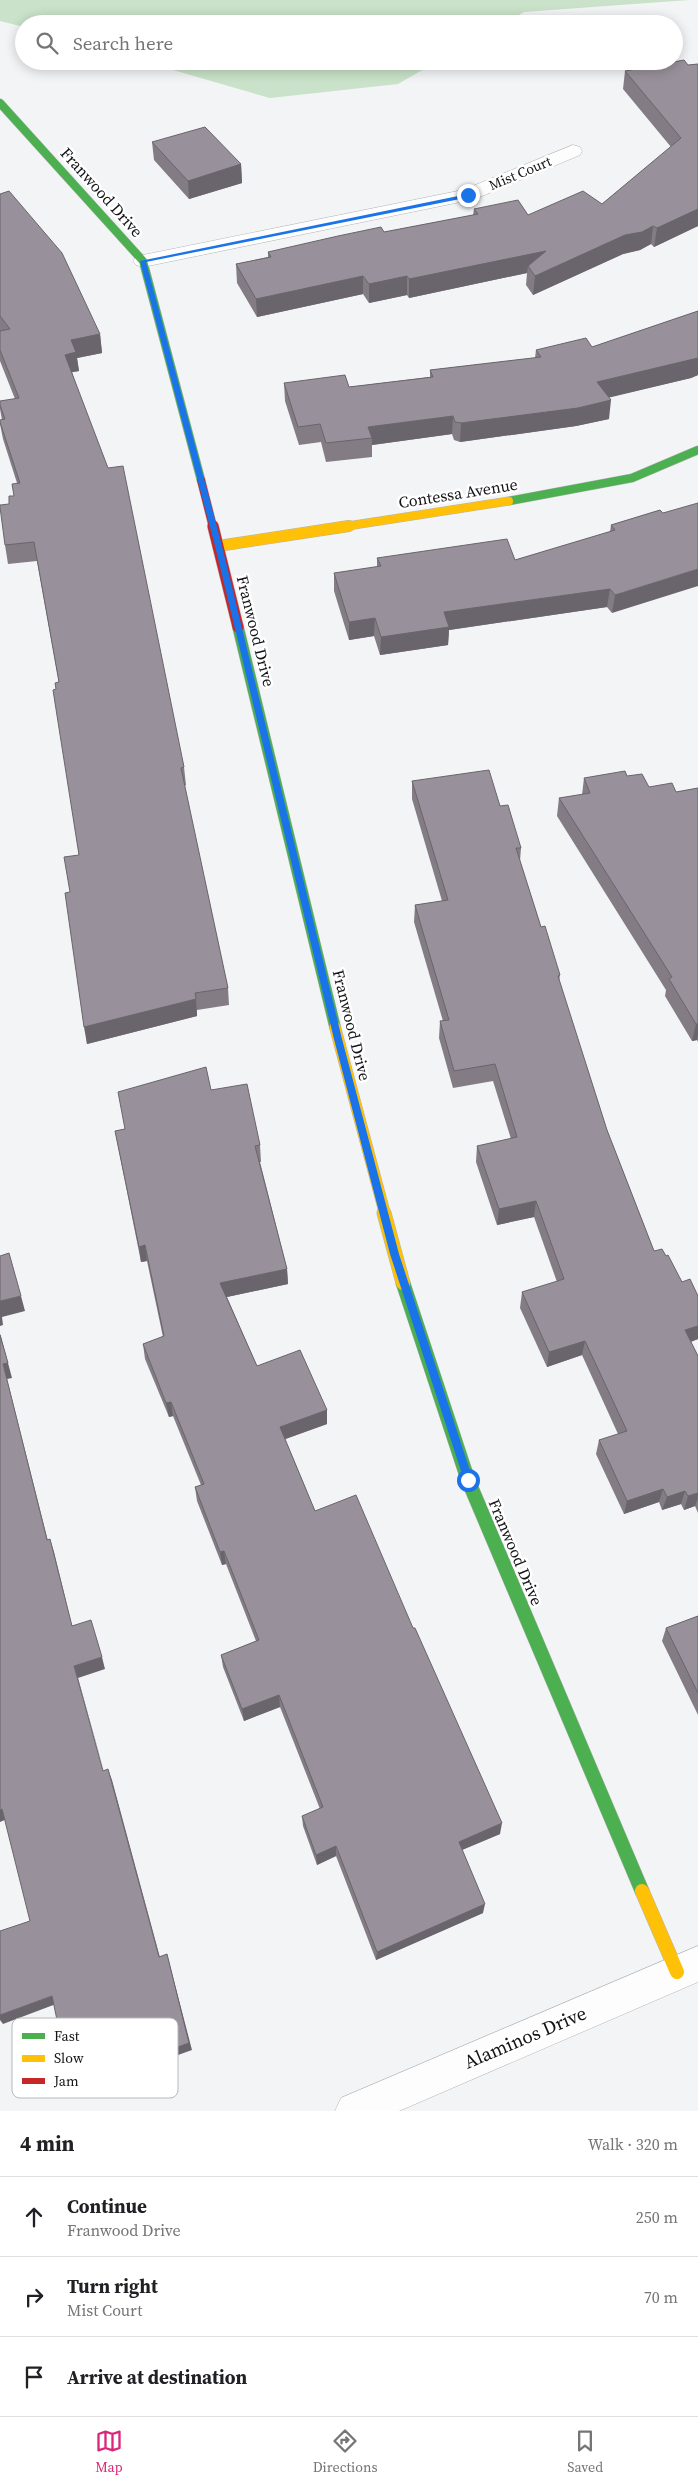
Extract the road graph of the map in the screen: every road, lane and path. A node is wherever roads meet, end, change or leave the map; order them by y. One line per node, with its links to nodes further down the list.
1 (0, 103): 3 (street, Franwood Drive)
2 (574, 151): 3 (street, Mist Court)
3 (143, 261): 5 (street, Franwood Drive)
4 (698, 450): 5 (street, Contessa Avenue)
5 (218, 546): 6 (street, Franwood Drive)
6 (687, 1968): 7 (street, Alaminos Drive)
7 (354, 2111)

